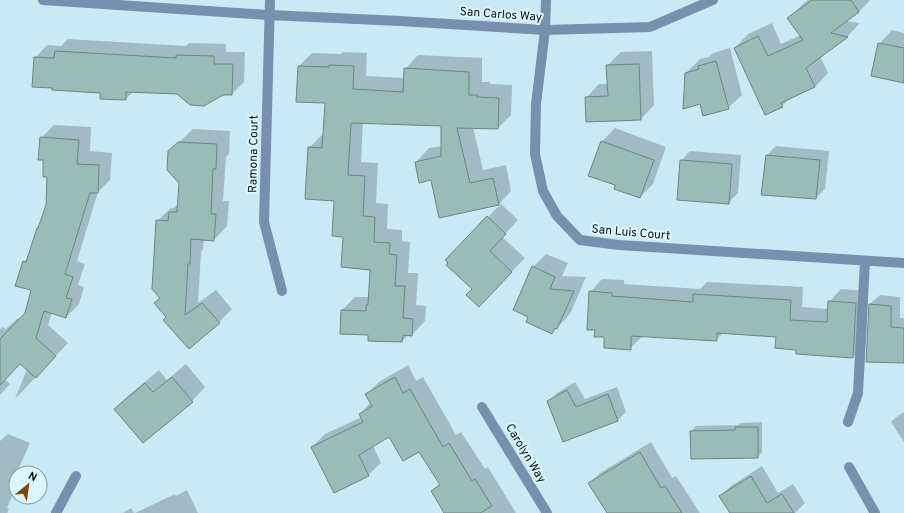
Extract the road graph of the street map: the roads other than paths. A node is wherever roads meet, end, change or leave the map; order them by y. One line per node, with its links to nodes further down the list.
1 (43, 0): 5 (street, San Carlos Way)
2 (270, 0): 5 (street, Ramona Court)
3 (546, 0): 6 (street, San Luis Court)
4 (713, 0): 6 (street, San Carlos Way)
5 (270, 15): 6 (street, San Carlos Way); 9 (street, Ramona Court)
6 (545, 30): 7 (street, San Luis Court)
7 (865, 261): 8 (street, San Luis Court); 11 (street)
8 (904, 263)
9 (282, 291)
10 (482, 407): 15 (street, Carolyn Way)
11 (848, 422)
12 (850, 468): 16 (street)
13 (76, 476): 14 (street)
14 (56, 513)
15 (547, 513)
16 (874, 513)

